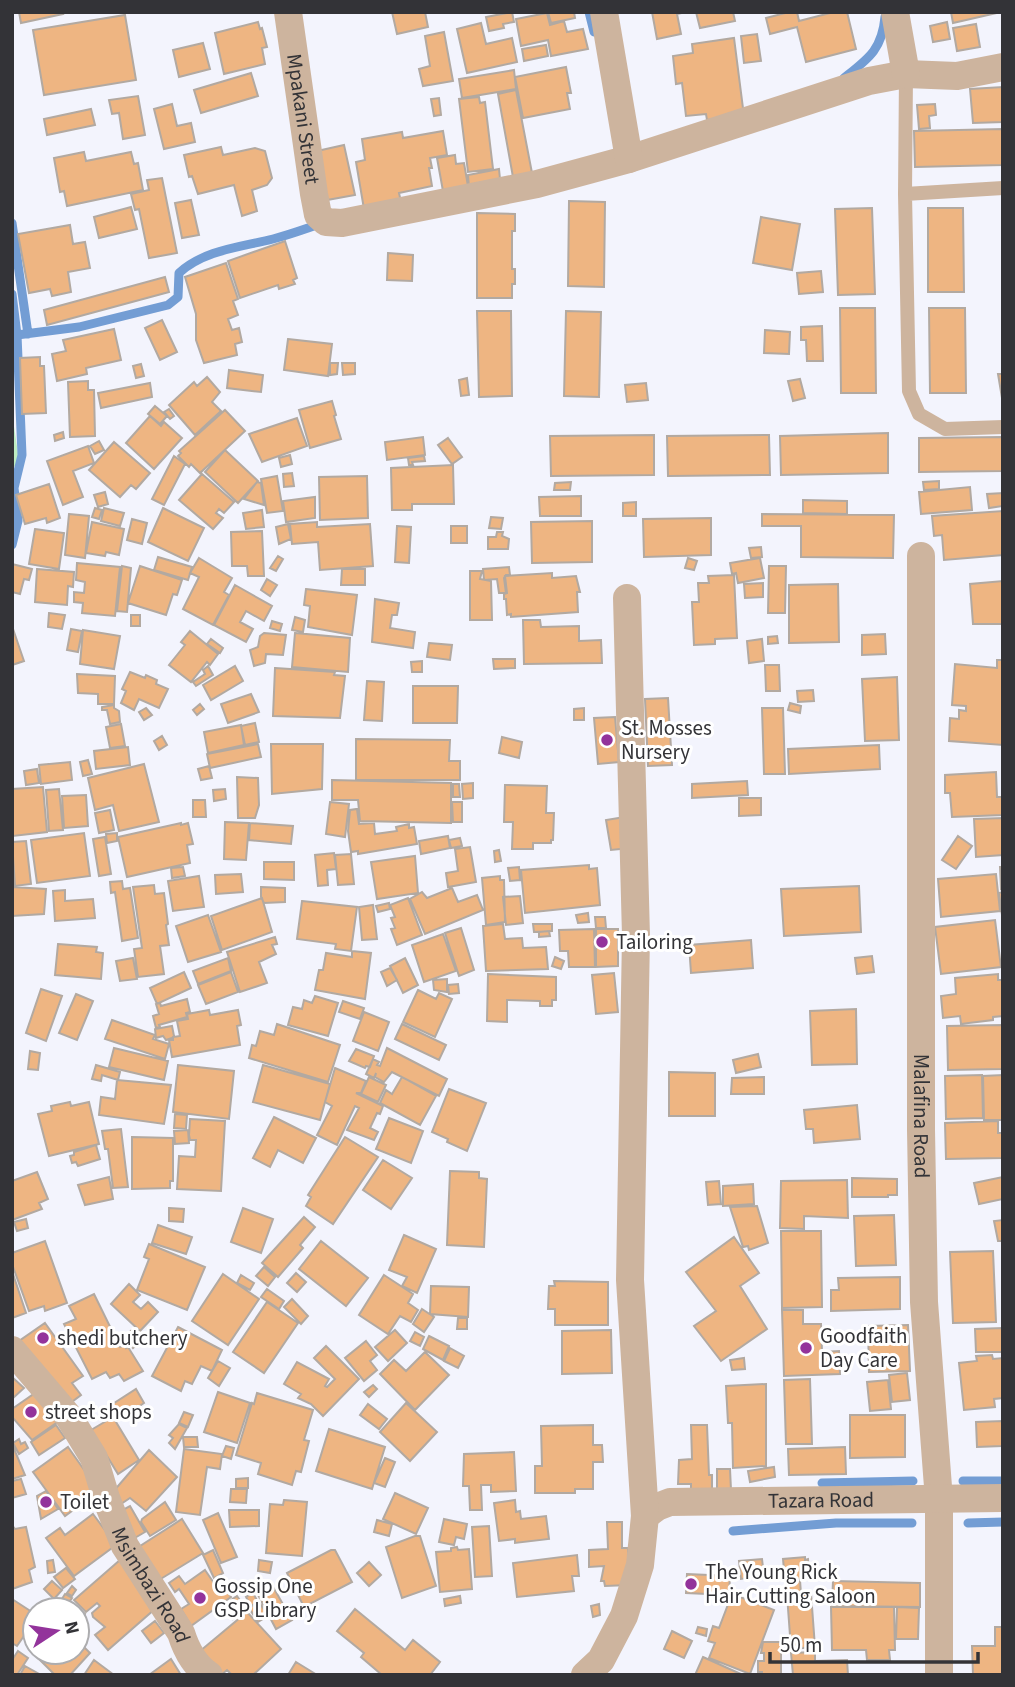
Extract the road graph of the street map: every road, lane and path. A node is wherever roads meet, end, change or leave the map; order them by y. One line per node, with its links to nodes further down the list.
1 (288, 12): 6 (street, Mpakani Street)
2 (604, 12): 6 (street)
3 (895, 12): 5 (street)
4 (1003, 67): 5 (street)
5 (906, 74): 6 (street); 8 (lane)
6 (629, 159)
7 (1003, 188): 8 (lane)
8 (905, 194): 9 (lane)
9 (1003, 427)
10 (921, 556): 14 (street, Malafina Road)
11 (627, 598): 15 (street)
12 (12, 1350): 16 (street, Msimbazi Road)
13 (1003, 1498): 14 (street, Tazara Road)
14 (939, 1500): 15 (street, Tazara Road); 18 (street, Malafina Road)
15 (645, 1516): 17 (street)
16 (209, 1675)
17 (585, 1675)
18 (939, 1675)

